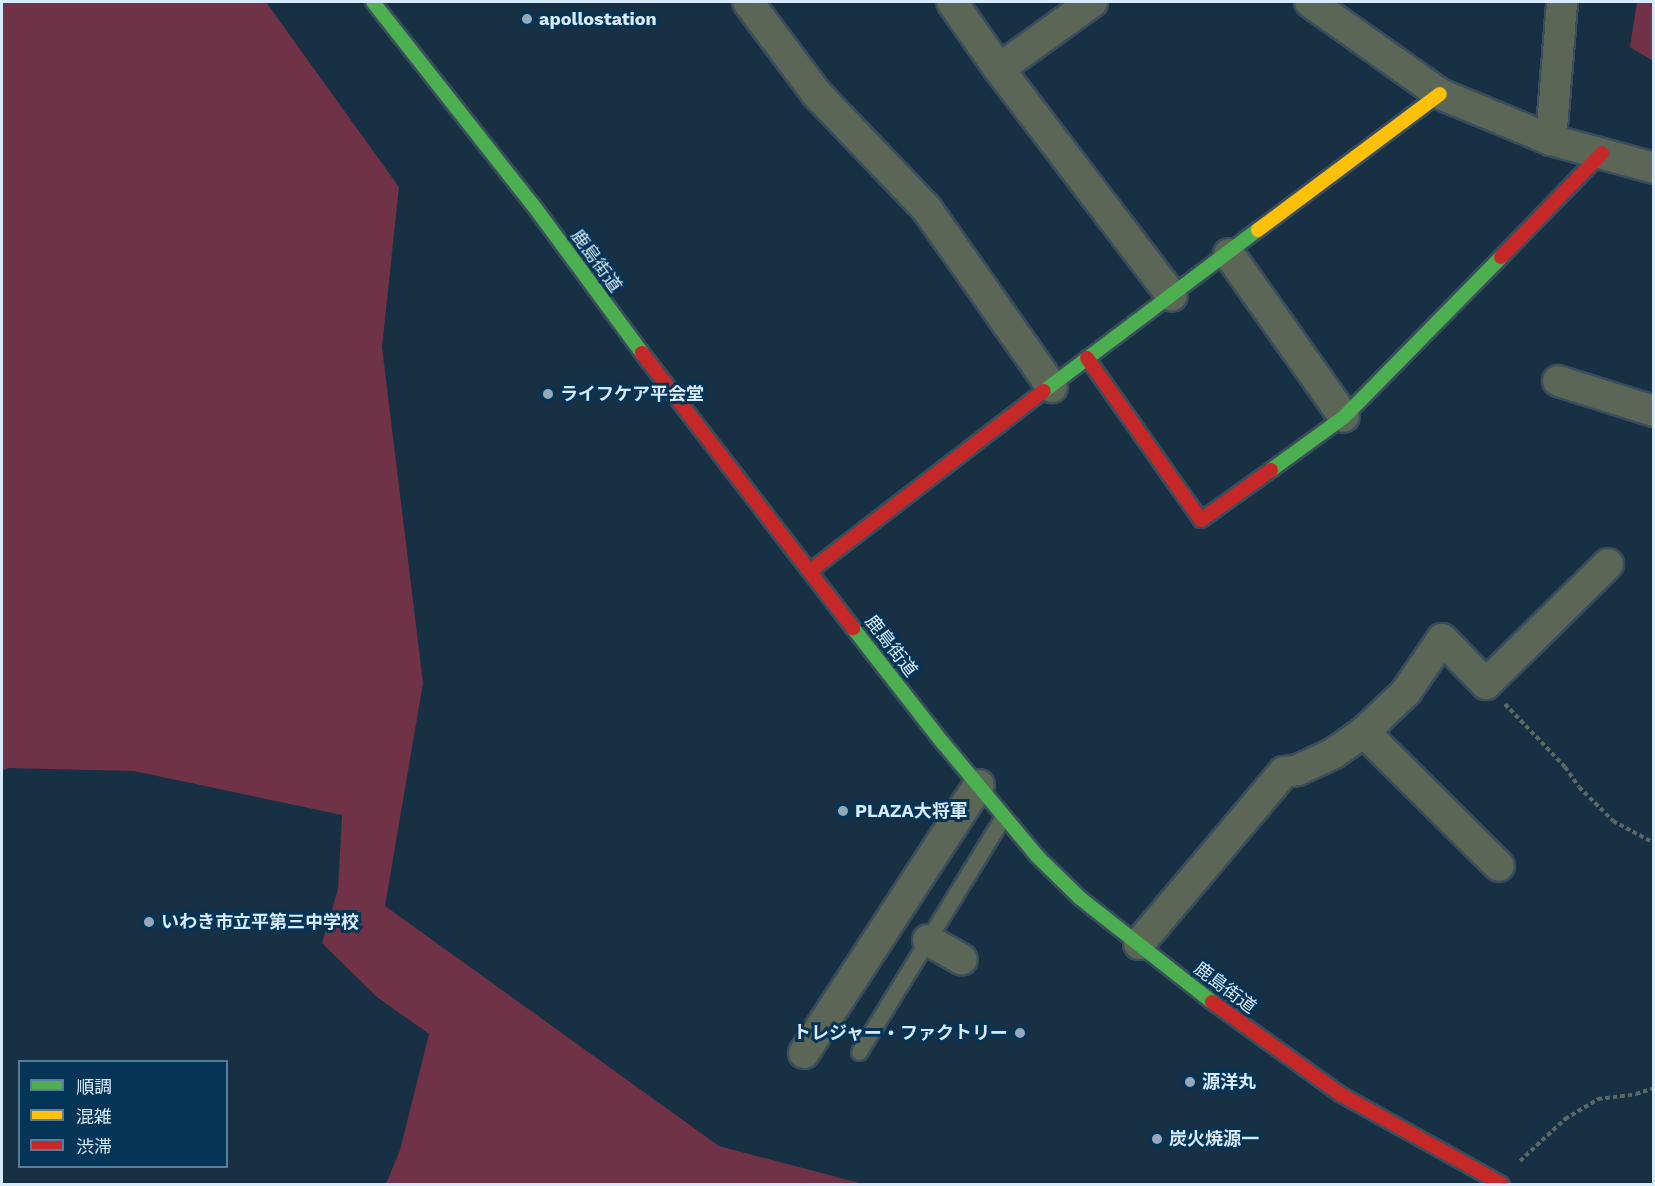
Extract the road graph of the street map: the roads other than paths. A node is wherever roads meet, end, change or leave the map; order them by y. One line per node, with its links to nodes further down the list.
1 (373, 2): 20 (street, 鹿島街道)
2 (748, 2): 16 (street)
3 (952, 2): 7 (street)
4 (1092, 2): 7 (street)
5 (1310, 2): 8 (street)
6 (1562, 2): 9 (street)
7 (999, 69): 13 (street)
8 (1440, 94): 9 (street); 12 (street)
9 (1551, 140): 10 (street)
10 (1602, 153): 11 (street); 18 (street)
11 (1653, 168)
12 (1228, 254): 13 (street); 18 (street)
13 (1172, 296): 14 (street)
14 (1087, 358): 16 (street); 18 (street)
15 (1558, 381): 17 (street)
16 (1052, 387): 20 (street)
17 (1653, 411)
18 (1344, 417)
19 (1608, 564): 21 (street)
20 (810, 571): 22 (street, 鹿島街道)
21 (1364, 732): 24 (street); 26 (street)
22 (979, 785): 23 (street, 鹿島街道); 29 (street)
23 (1003, 817): 25 (lane); 26 (street, 鹿島街道)
24 (1499, 866)
25 (928, 940): 27 (street); 28 (lane)
26 (1139, 944): 30 (street, 鹿島街道)
27 (969, 968)
28 (859, 1052)
29 (804, 1053)
30 (1500, 1184)

